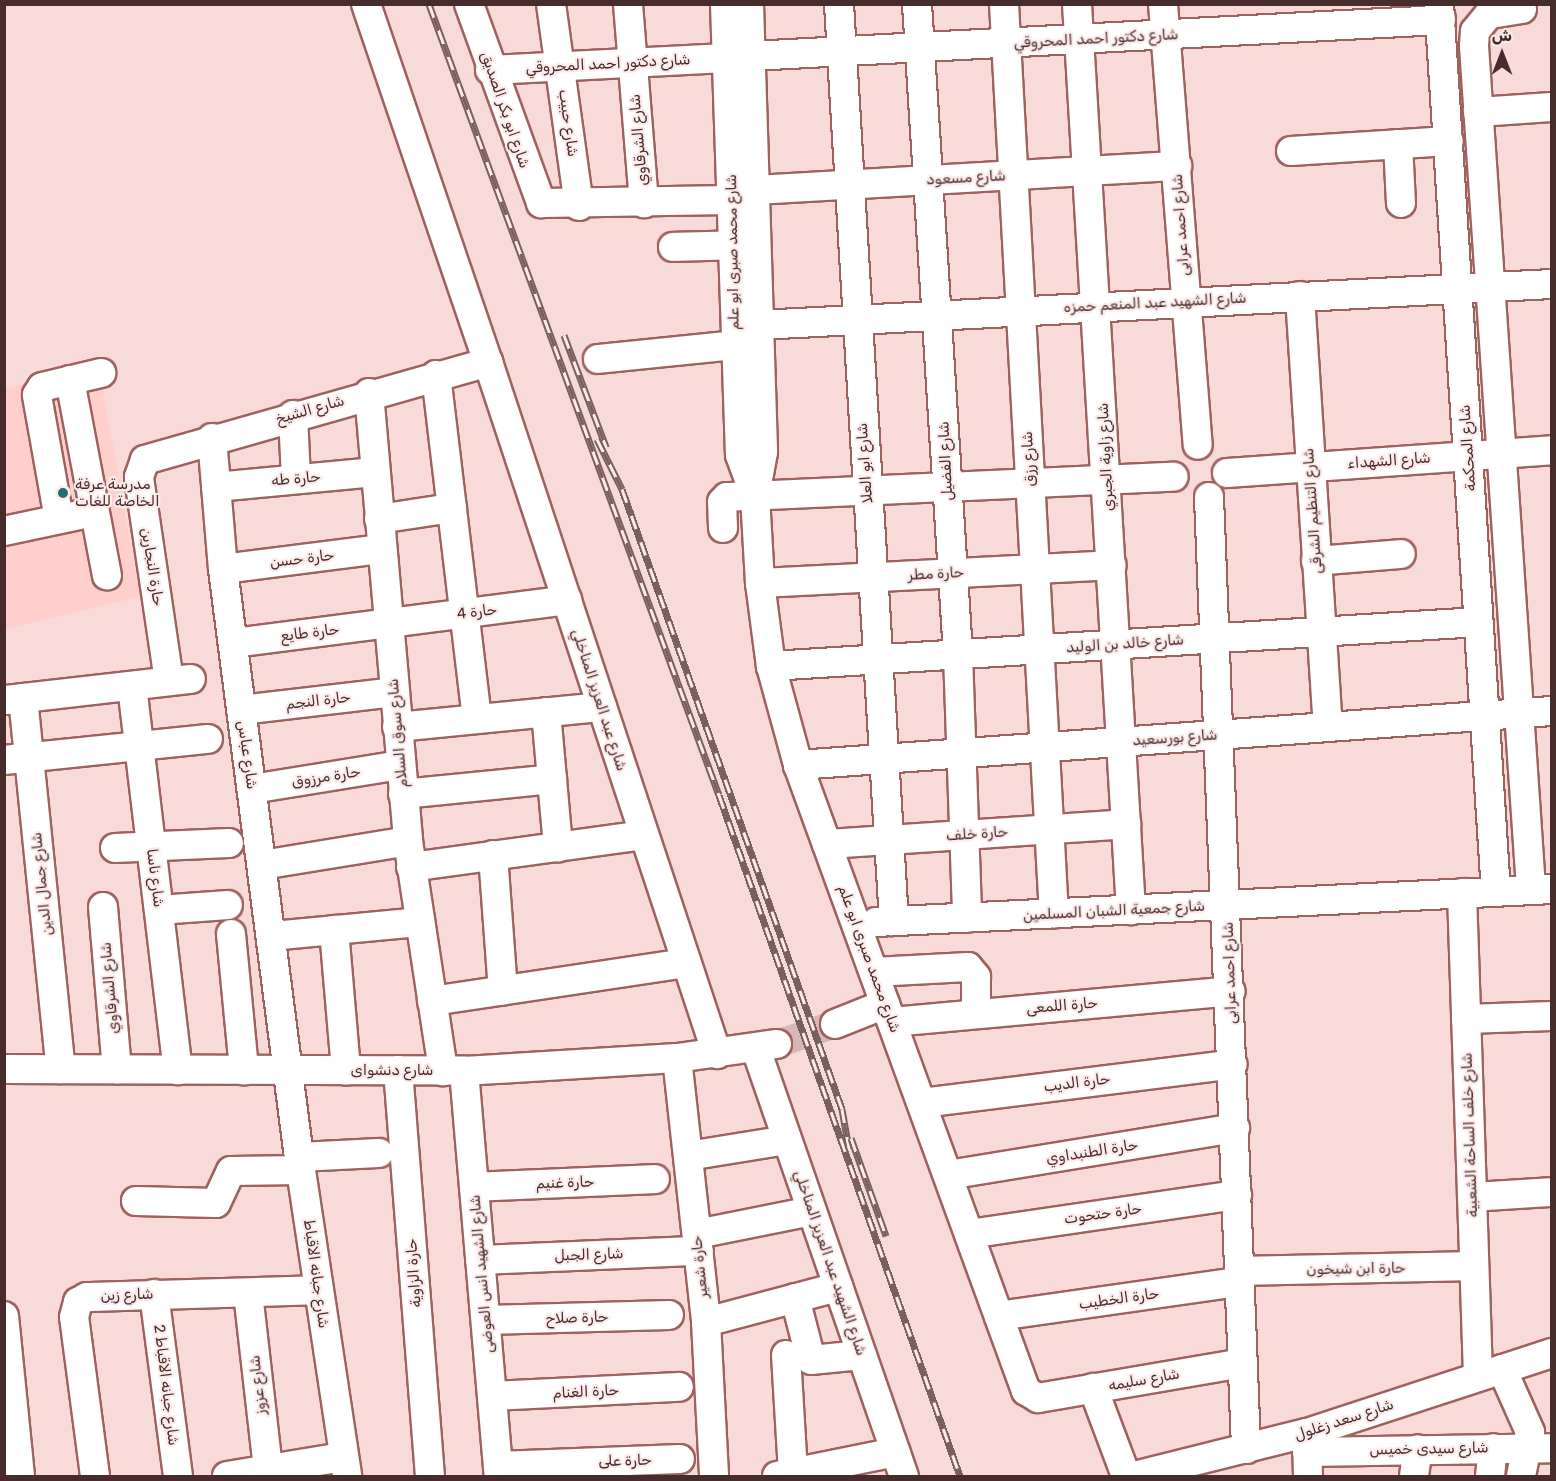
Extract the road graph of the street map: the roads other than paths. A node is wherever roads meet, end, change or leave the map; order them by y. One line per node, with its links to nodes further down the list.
1 (366, 4): 51 (street, شارع عبد العزيز المناخلي)
2 (469, 4): 22 (street, شارع ابو بكر الصديق)
3 (551, 4): 21 (street, شارع حبيب)
4 (627, 4): 20 (street, شارع الشرقاوي)
5 (725, 4): 19 (street, شارع محمد صبرى ابو علم)
6 (749, 4): 19 (street, شارع محمد صبرى ابو علم)
7 (839, 4): 18 (street, شارع ابو العلا)
8 (917, 4): 17 (street, شارع الفضيل)
9 (1004, 4): 16 (street, شارع رزق)
10 (1077, 4): 15 (street, شارع زاوية الجبري)
11 (1392, 4): 14 (street)
12 (1522, 9): 24 (street)
13 (1440, 12): 14 (street, شارع دكتور احمد المحروقي); 25 (street, شارع المحكمة)
14 (1171, 15): 15 (street, شارع دكتور احمد المحروقي); 28 (street, شارع احمد عرابى)
15 (1079, 39): 16 (street, شارع دكتور احمد المحروقي); 29 (street, شارع زاوية الجبري)
16 (1006, 43): 17 (street, شارع دكتور احمد المحروقي); 30 (street, شارع رزق)
17 (919, 48): 18 (street, شارع دكتور احمد المحروقي); 31 (street, شارع الفضيل)
18 (842, 52): 19 (street, شارع دكتور احمد المحروقي); 32 (street, شارع ابو العلا)
19 (739, 57): 20 (street, شارع دكتور احمد المحروقي); 33 (street, شارع محمد صبرى ابو علم)
20 (632, 63): 21 (street, شارع دكتور احمد المحروقي); 34 (street, شارع الشرقاوي)
21 (560, 67): 22 (street, شارع دكتور احمد المحروقي); 36 (street, شارع حبيب)
22 (490, 70): 36 (street, شارع ابو بكر الصديق)
23 (1551, 106): 24 (street)
24 (1478, 112): 40 (street)
25 (1449, 141): 26 (street); 41 (street, شارع المحكمة)
26 (1398, 144): 27 (street); 35 (street)
27 (1291, 151)
28 (1177, 166): 29 (street, شارع مسعود); 43 (street, شارع احمد عرابى)
29 (1090, 171): 30 (street, شارع مسعود); 44 (street, شارع زاوية الجبري)
30 (1013, 175): 31 (street, شارع مسعود); 45 (street, شارع رزق)
31 (928, 180): 32 (street, شارع مسعود); 46 (street, شارع الفضيل)
32 (847, 185): 33 (street, شارع مسعود); 47 (street, شارع ابو العلا)
33 (744, 195): 34 (street, شارع مسعود); 37 (street, شارع محمد صبرى ابو علم)
34 (644, 203): 36 (street, شارع مسعود)
35 (1401, 203)
36 (566, 206)
37 (745, 246): 38 (street); 48 (street, شارع محمد صبرى ابو علم); 49 (street, شارع محمد صبرى ابو علم)
38 (673, 247)
39 (1551, 284): 40 (street, شارع الشهيد عبد المنعم حمزه)
40 (1489, 287): 41 (street, شارع الشهيد عبد المنعم حمزه); 60 (street)
41 (1458, 289): 42 (street, شارع الشهيد عبد المنعم حمزه); 61 (street, شارع المحكمة)
42 (1300, 296): 43 (street, شارع الشهيد عبد المنعم حمزه); 63 (street, شارع التنظيم الشرقى)
43 (1187, 301): 44 (street, شارع الشهيد عبد المنعم حمزه); 58 (street, شارع احمد عرابى)
44 (1097, 305): 45 (street, شارع الشهيد عبد المنعم حمزه); 68 (street, شارع زاوية الجبري)
45 (1020, 310): 46 (street, شارع الشهيد عبد المنعم حمزه); 69 (street, شارع رزق)
46 (937, 315): 47 (street, شارع الشهيد عبد المنعم حمزه); 70 (street, شارع الفضيل)
47 (855, 319): 48 (street, شارع الشهيد عبد المنعم حمزه); 72 (street, شارع ابو العلا)
48 (759, 325): 73 (street, شارع محمد صبرى ابو علم)
49 (735, 345): 50 (street); 73 (street, شارع محمد صبرى ابو علم)
50 (598, 359)
51 (480, 364): 53 (street, شارع الشيخ); 91 (street, شارع عبد العزيز المناخلي)
52 (101, 373): 54 (street)
53 (436, 375): 55 (street, شارع الشيخ); 75 (street)
54 (70, 380): 76 (street); 77 (street)
55 (369, 393): 56 (street, شارع الشيخ); 64 (street, شارع سوق السلام)
56 (293, 415): 57 (street, شارع الشيخ); 67 (street)
57 (212, 438): 62 (street, شارع الشيخ); 71 (street, شارع عباس)
58 (1198, 445): 65 (street); 66 (street)
59 (1551, 450): 60 (street, شارع الشهداء)
60 (1501, 454): 61 (street, شارع الشهداء); 110 (street)
61 (1468, 456): 63 (street, شارع الشهداء); 93 (street, شارع المحكمة)
62 (150, 457): 103 (street, حارة النجارين)
63 (1309, 467): 65 (street, شارع الشهداء); 83 (street, شارع التنظيم الشرقى)
64 (375, 472): 67 (street, حارة طه); 78 (street, شارع سوق السلام)
65 (1227, 473): 74 (street)
66 (1174, 477): 68 (street); 74 (street)
67 (296, 479): 71 (street, حارة طه)
68 (1107, 479): 69 (street); 84 (street, شارع زاوية الجبري)
69 (1030, 482): 70 (street); 85 (street, شارع رزق)
70 (947, 485): 72 (street); 87 (street, شارع الفضيل)
71 (216, 487): 86 (street, شارع عباس)
72 (867, 489): 73 (street); 89 (street, شارع ابو العلا)
73 (755, 496): 79 (street); 90 (street, شارع محمد صبرى ابو علم)
74 (1209, 497): 96 (street, شارع احمد عرابى)
75 (452, 508): 78 (street); 92 (street)
76 (94, 511): 77 (street); 88 (street)
77 (59, 519): 80 (street)
78 (379, 519): 81 (street, شارع سوق السلام)
79 (723, 528)
80 (4, 531)
81 (382, 549): 86 (street, حارة حسن); 94 (street, شارع سوق السلام)
82 (1401, 554): 83 (street)
83 (1316, 561): 95 (street, شارع التنظيم الشرقى)
84 (1112, 565): 85 (street, حارة مطر); 98 (street, شارع زاوية الجبري)
85 (1035, 568): 87 (street, حارة مطر); 99 (street, شارع رزق)
86 (223, 569): 97 (street, شارع عباس)
87 (952, 573): 89 (street, حارة مطر); 100 (street, شارع الفضيل)
88 (107, 576)
89 (874, 577): 90 (street, حارة مطر); 101 (street, شارع ابو العلا)
90 (760, 583): 102 (street, شارع محمد صبرى ابو علم)
91 (567, 600): 92 (street, حارة 4); 106 (street, شارع عبد العزيز المناخلي)
92 (464, 613): 94 (street, حارة 4); 112 (street)
93 (1479, 622): 95 (street, شارع خالد بن الوليد); 111 (street, شارع المحكمة)
94 (388, 623): 97 (street, حارة طايع); 104 (street, شارع سوق السلام)
95 (1321, 632): 96 (street, شارع خالد بن الوليد); 113 (street, شارع التنظيم الشرقى)
96 (1216, 638): 98 (street, شارع خالد بن الوليد); 115 (street, شارع احمد عرابى)
97 (233, 643): 107 (street, شارع عباس)
98 (1116, 644): 99 (street, شارع خالد بن الوليد); 117 (street, شارع زاوية الجبري)
99 (1039, 649): 100 (street, شارع خالد بن الوليد); 119 (street, شارع رزق)
100 (958, 654): 101 (street, شارع خالد بن الوليد); 120 (street, شارع الفضيل)
101 (879, 659): 102 (street, شارع خالد بن الوليد); 122 (street, شارع ابو العلا)
102 (771, 666): 124 (street, شارع محمد صبرى ابو علم)
103 (132, 686): 105 (street); 118 (street, شارع ناسا)
104 (394, 692): 107 (street, حارة النجم); 114 (street, شارع سوق السلام)
105 (14, 700): 121 (street, شارع جمال الدين)
106 (602, 707): 109 (street); 130 (street, شارع عبد العزيز المناخلي)
107 (242, 710): 126 (street, شارع عباس)
108 (1551, 711): 110 (street, شارع بورسعيد)
109 (546, 712): 112 (street); 125 (street)
110 (1519, 713): 111 (street, شارع بورسعيد); 141 (street)
111 (1484, 715): 113 (street, شارع بورسعيد); 142 (street, شارع المحكمة)
112 (477, 719): 114 (street)
113 (1328, 726): 115 (street, شارع بورسعيد)
114 (397, 727): 123 (street, شارع سوق السلام)
115 (1220, 734): 117 (street, شارع بورسعيد); 145 (street, شارع احمد عرابى)
116 (208, 739): 118 (street)
117 (1122, 742): 119 (street, شارع بورسعيد); 128 (street, شارع زاوية الجبري)
118 (139, 746): 121 (street); 135 (street, شارع ناسا)
119 (1044, 747): 120 (street, شارع بورسعيد); 129 (street, شارع رزق)
120 (961, 753): 122 (street, شارع بورسعيد); 131 (street, شارع الفضيل)
121 (17, 758): 172 (street, شارع جمال الدين)
122 (885, 759): 124 (street, شارع بورسعيد); 132 (street, شارع ابو العلا)
123 (400, 765): 126 (street, حارة مرزوق); 127 (street, شارع سوق السلام)
124 (798, 765): 134 (street, شارع محمد صبرى ابو علم)
125 (552, 778): 127 (street); 136 (street)
126 (252, 789): 140 (street, شارع عباس)
127 (403, 794): 138 (street, شارع سوق السلام)
128 (1126, 824): 129 (street, حارة خلف); 147 (street, شارع زاوية الجبري)
129 (1049, 830): 131 (street, حارة خلف); 149 (street, شارع رزق)
130 (644, 835): 136 (street); 157 (street, شارع عبد العزيز المناخلي)
131 (964, 835): 132 (street, حارة خلف); 150 (street, شارع الفضيل)
132 (889, 840): 134 (street, حارة خلف); 151 (street, شارع ابو العلا)
133 (230, 843): 135 (street)
134 (827, 844): 153 (street, شارع محمد صبرى ابو علم)
135 (151, 847): 137 (street); 148 (street, شارع ناسا)
136 (558, 847): 139 (street)
137 (115, 848)
138 (409, 854): 139 (street); 140 (street); 152 (street, شارع سوق السلام)
139 (494, 855): 159 (street)
140 (262, 865): 156 (street, شارع عباس)
141 (1541, 889): 142 (street, شارع جمعية الشبان المسلمين)
142 (1496, 892): 143 (street, شارع جمعية الشبان المسلمين)
143 (1462, 893): 145 (street, شارع جمعية الشبان المسلمين); 165 (street, شارع خلف الساحة الشعبية)
144 (228, 905): 148 (street)
145 (1228, 905): 147 (street, شارع جمعية الشبان المسلمين); 160 (street, شارع احمد عرابى)
146 (103, 907): 173 (street, شارع الشرقاوي)
147 (1131, 909): 149 (street, شارع جمعية الشبان المسلمين)
148 (159, 910): 174 (street, شارع ناسا)
149 (1054, 914): 150 (street, شارع جمعية الشبان المسلمين)
150 (967, 918): 151 (street, شارع جمعية الشبان المسلمين)
151 (894, 921): 153 (street, شارع جمعية الشبان المسلمين)
152 (420, 922): 154 (street); 161 (street, شارع سوق السلام)
153 (855, 922): 158 (street, شارع محمد صبرى ابو علم)
154 (334, 930): 156 (street); 177 (street)
155 (231, 934): 175 (street)
156 (271, 936): 176 (street, شارع عباس)
157 (686, 963): 159 (street); 168 (street, شارع عبد العزيز المناخلي)
158 (874, 972): 162 (street, شارع محمد صبرى ابو علم); 163 (street)
159 (503, 991): 161 (street)
160 (1231, 991): 163 (street, حارة اللمعى); 170 (street, شارع احمد عرابى)
161 (432, 1001): 179 (street, شارع سوق السلام)
162 (889, 1013): 163 (street, حارة اللمعى); 166 (street); 180 (street, شارع محمد صبرى ابو علم)
163 (976, 1014)
164 (1551, 1016): 165 (street)
165 (1466, 1019): 191 (street, شارع خلف الساحة الشعبية)
166 (835, 1024)
167 (766, 1047): 168 (street, شارع دنشواى); 182 (street, شارع الشهيد عبد العزيز المناخلي)
168 (717, 1054): 169 (street, شارع دنشواى)
169 (677, 1058): 179 (street, شارع دنشواى); 184 (street, حارة شعير)
170 (1233, 1064): 180 (street, حارة الديب); 181 (street, شارع احمد عرابى)
171 (4, 1069): 172 (street, شارع دنشواى)
172 (61, 1069): 173 (street, شارع دنشواى)
173 (117, 1070): 174 (street, شارع دنشواى)
174 (178, 1070): 175 (street, شارع دنشواى)
175 (244, 1070): 176 (street, شارع دنشواى)
176 (289, 1070): 177 (street, شارع دنشواى); 185 (street, شارع جبانه الاقباط)
177 (346, 1070): 178 (street, شارع دنشواى)
178 (398, 1070): 179 (street, شارع دنشواى); 233 (street, حارة الزاوية)
179 (454, 1071): 188 (street, شارع الشهيد انس العوضى)
180 (922, 1103): 186 (street, شارع محمد صبرى ابو علم)
181 (1235, 1128): 186 (street, حارة الطنبداوي); 190 (street, شارع احمد عرابى)
182 (787, 1140): 184 (street); 193 (street, شارع الشهيد عبد العزيز المناخلي)
183 (379, 1153): 185 (street)
184 (688, 1156): 195 (street, حارة شعير)
185 (300, 1164): 192 (street); 200 (street, شارع جبانه الاقباط)
186 (948, 1175): 194 (street, شارع محمد صبرى ابو علم)
187 (655, 1179): 188 (street, حارة غنيم)
188 (474, 1187): 196 (street, شارع الشهيد انس العوضى)
189 (1551, 1192): 191 (street)
190 (1237, 1195): 194 (street, حارة حتحوت); 198 (street, شارع احمد عرابى)
191 (1472, 1197): 197 (street, شارع خلف الساحة الشعبية)
192 (136, 1201)
193 (812, 1211): 195 (street, شارع الجبل); 199 (street, شارع الشهيد عبد العزيز المناخلي)
194 (969, 1234): 206 (street, شارع محمد صبرى ابو علم)
195 (698, 1243): 196 (street, شارع الجبل); 208 (street, حارة شعير)
196 (480, 1260): 207 (street, شارع الشهيد انس العوضى)
197 (1474, 1266): 198 (street, حارة ابن شيخون); 213 (street, شارع خلف الساحة الشعبية)
198 (1239, 1277): 206 (street, حارة الخطيب); 212 (street, شارع احمد عرابى)
199 (838, 1287): 203 (street); 211 (street, شارع الشهيد عبد العزيز المناخلي)
200 (318, 1290): 201 (street, شارع زين); 225 (street, شارع جبانه الاقباط)
201 (248, 1293): 202 (street, شارع زين); 227 (street, شارع عزوز)
202 (154, 1294): 230 (street, شارع زين); 231 (street, شارع جبانه الاقباط 2)
203 (795, 1298): 208 (street); 211 (street)
204 (669, 1315): 207 (street, حارة صلاح)
205 (4, 1316): 229 (street)
206 (999, 1316): 217 (street, شارع محمد صبرى ابو علم)
207 (486, 1320): 216 (street, شارع الشهيد انس العوضى)
208 (706, 1322): 234 (street, حارة شعير)
209 (1551, 1353): 213 (street, شارع سعد زغلول)
210 (786, 1354): 228 (street)
211 (862, 1355): 224 (street, شارع الشهيد عبد العزيز المناخلي)
212 (1242, 1364): 215 (street, شارع سليمه); 222 (street, شارع احمد عرابى)
213 (1490, 1373): 219 (street); 220 (street, شارع سعد زغلول)
214 (679, 1387): 216 (street, حارة الغنام)
215 (1093, 1388): 217 (street, شارع سليمه); 235 (street)
216 (492, 1396): 226 (street, شارع الشهيد انس العوضى)
217 (1045, 1396)
218 (1493, 1448): 219 (street, شارع سيدى خميس); 223 (street, شارع سيدى خميس); 237 (street)
219 (1540, 1448): 238 (street)
220 (1307, 1454): 222 (street, شارع سعد زغلول); 223 (street, شارع سيدى خميس)
221 (680, 1459): 226 (street, حارة على)
222 (1230, 1460): 236 (street, شارع سعد زغلول)
223 (1416, 1463)
224 (900, 1464): 228 (street)
225 (345, 1466): 227 (street)
226 (498, 1471)
227 (268, 1473): 232 (street)
228 (785, 1475)
229 (20, 1476)
230 (95, 1476)
231 (178, 1476)
232 (226, 1476)
233 (430, 1476)
234 (714, 1476)
235 (1126, 1476)
236 (1134, 1476)
237 (1491, 1476)
238 (1521, 1476)

